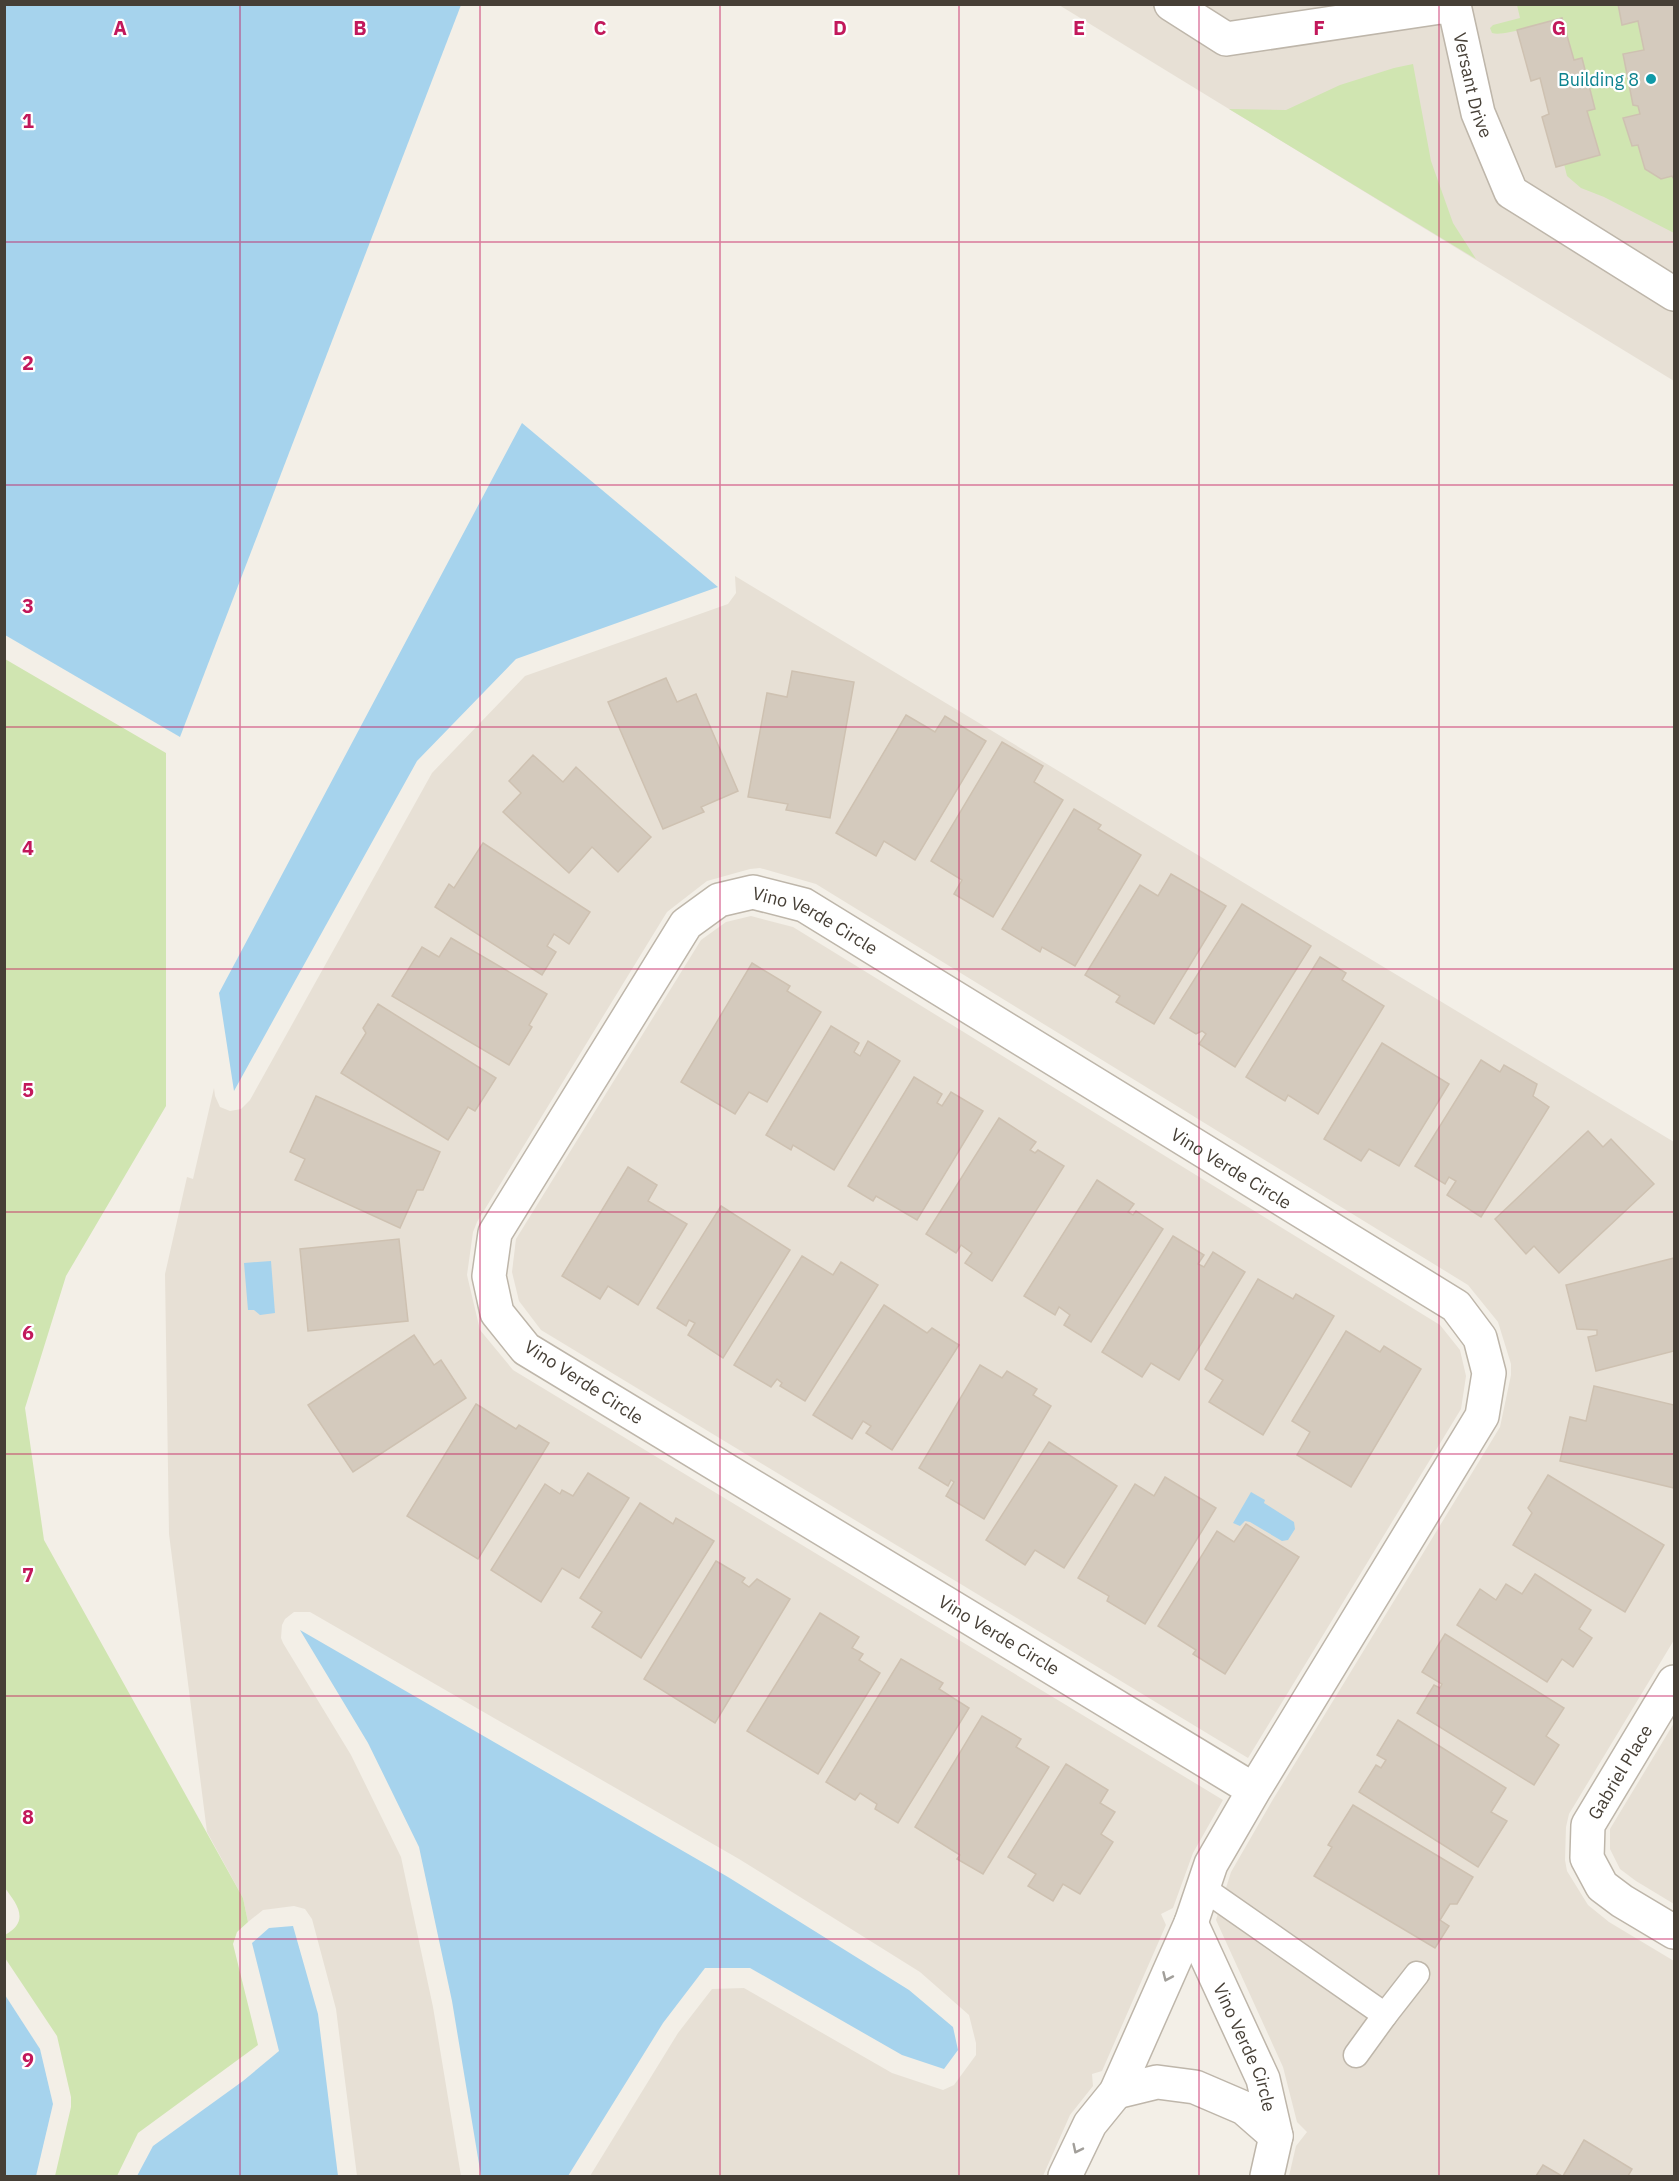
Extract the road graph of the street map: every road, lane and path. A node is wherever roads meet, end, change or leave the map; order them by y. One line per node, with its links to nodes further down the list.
1 (1171, 4): 2 (street, Versant Drive)
2 (1454, 5): 3 (street, Versant Drive)
3 (1674, 294)
4 (1674, 1682): 8 (street, Gabriel Place)
5 (1254, 1790): 5 (street, Vino Verde Circle); 6 (street, Vino Verde Circle)
6 (1203, 1888): 7 (street, Vino Verde Circle); 10 (lane)
7 (1191, 1923): 12 (street, Vino Verde Circle, one-way to 12); 13 (street, Vino Verde Circle)
8 (1674, 1932)
9 (1417, 1974): 10 (lane)
10 (1385, 2015): 11 (lane)
11 (1356, 2055)
12 (1116, 2092): 13 (street); 14 (street, Vino Verde Circle, one-way to 14)
13 (1276, 2136): 15 (street, Vino Verde Circle)
14 (1065, 2176)
15 (1267, 2176)

